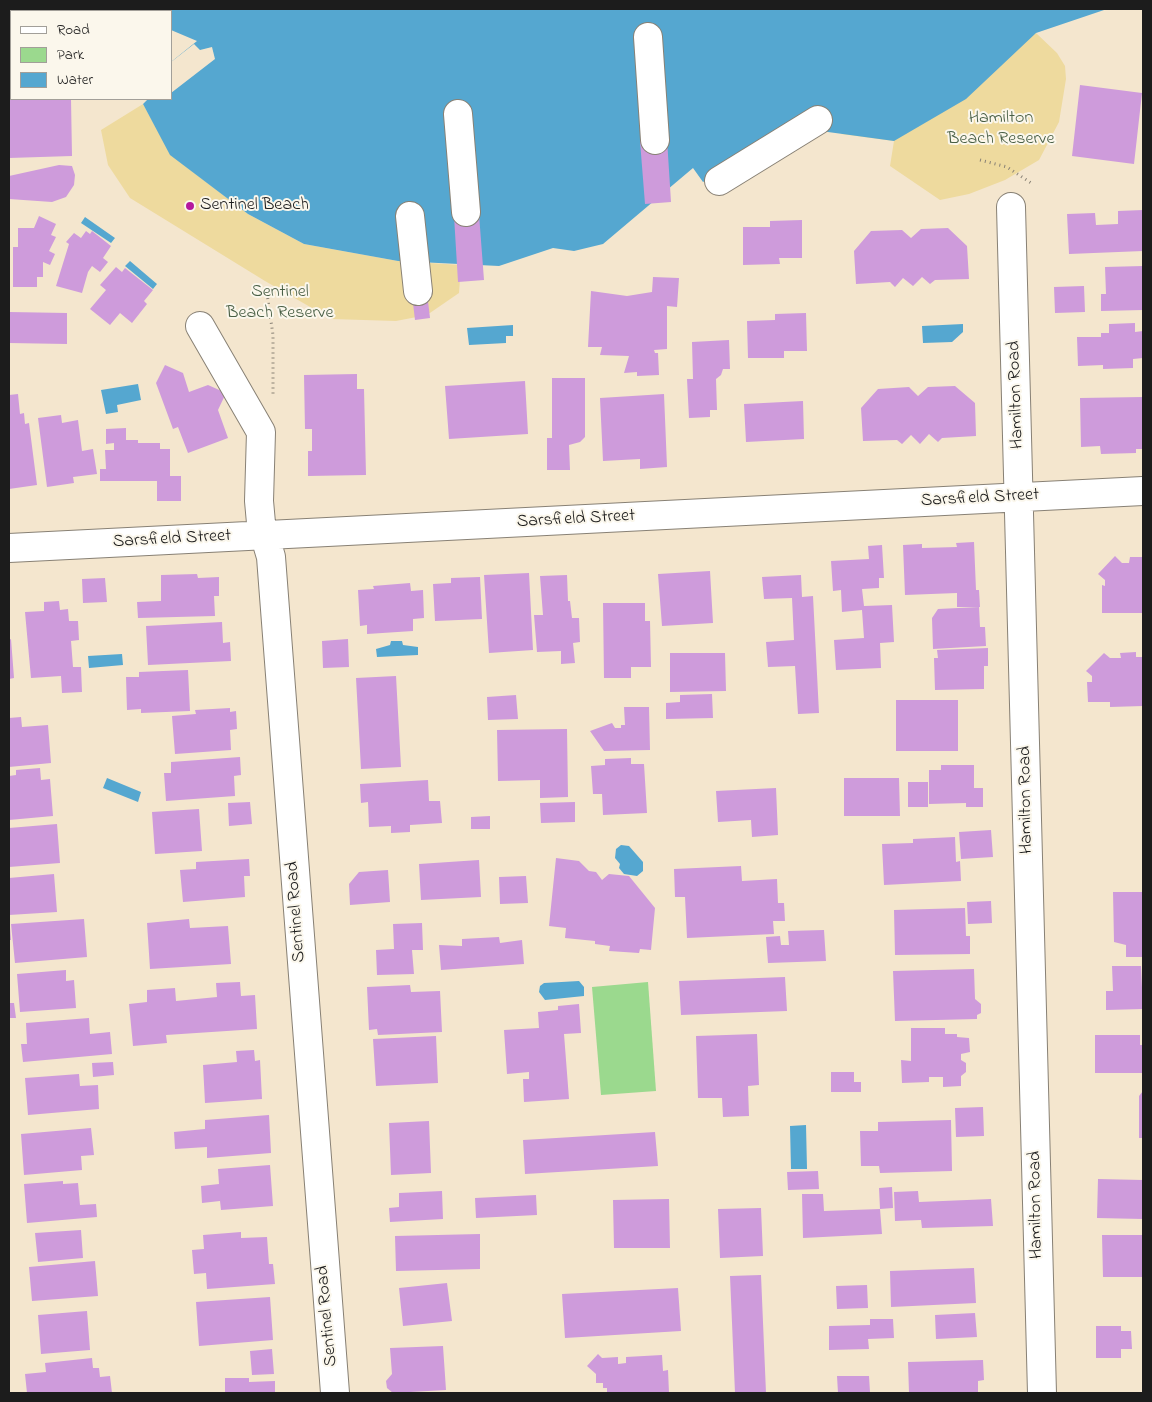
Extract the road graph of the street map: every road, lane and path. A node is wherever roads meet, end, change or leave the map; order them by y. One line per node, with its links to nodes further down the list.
1 (648, 37): 4 (street)
2 (458, 114): 9 (street)
3 (818, 120): 6 (street)
4 (655, 140)
5 (980, 160): 7 (path)
6 (719, 181)
7 (1031, 183)
8 (1011, 207): 16 (street, Hamilton Road)
9 (466, 212)
10 (410, 216): 11 (street)
11 (418, 291)
12 (267, 294): 14 (path)
13 (200, 326): 17 (street, Sentinel Road)
14 (273, 394)
15 (1143, 491): 16 (street, Sarsfield Street)
16 (1020, 497): 17 (street, Sarsfield Street); 20 (street, Hamilton Road)
17 (265, 535): 18 (street, Sarsfield Street); 19 (street, Sentinel Road)
18 (9, 548)
19 (334, 1393)
20 (1042, 1393)

